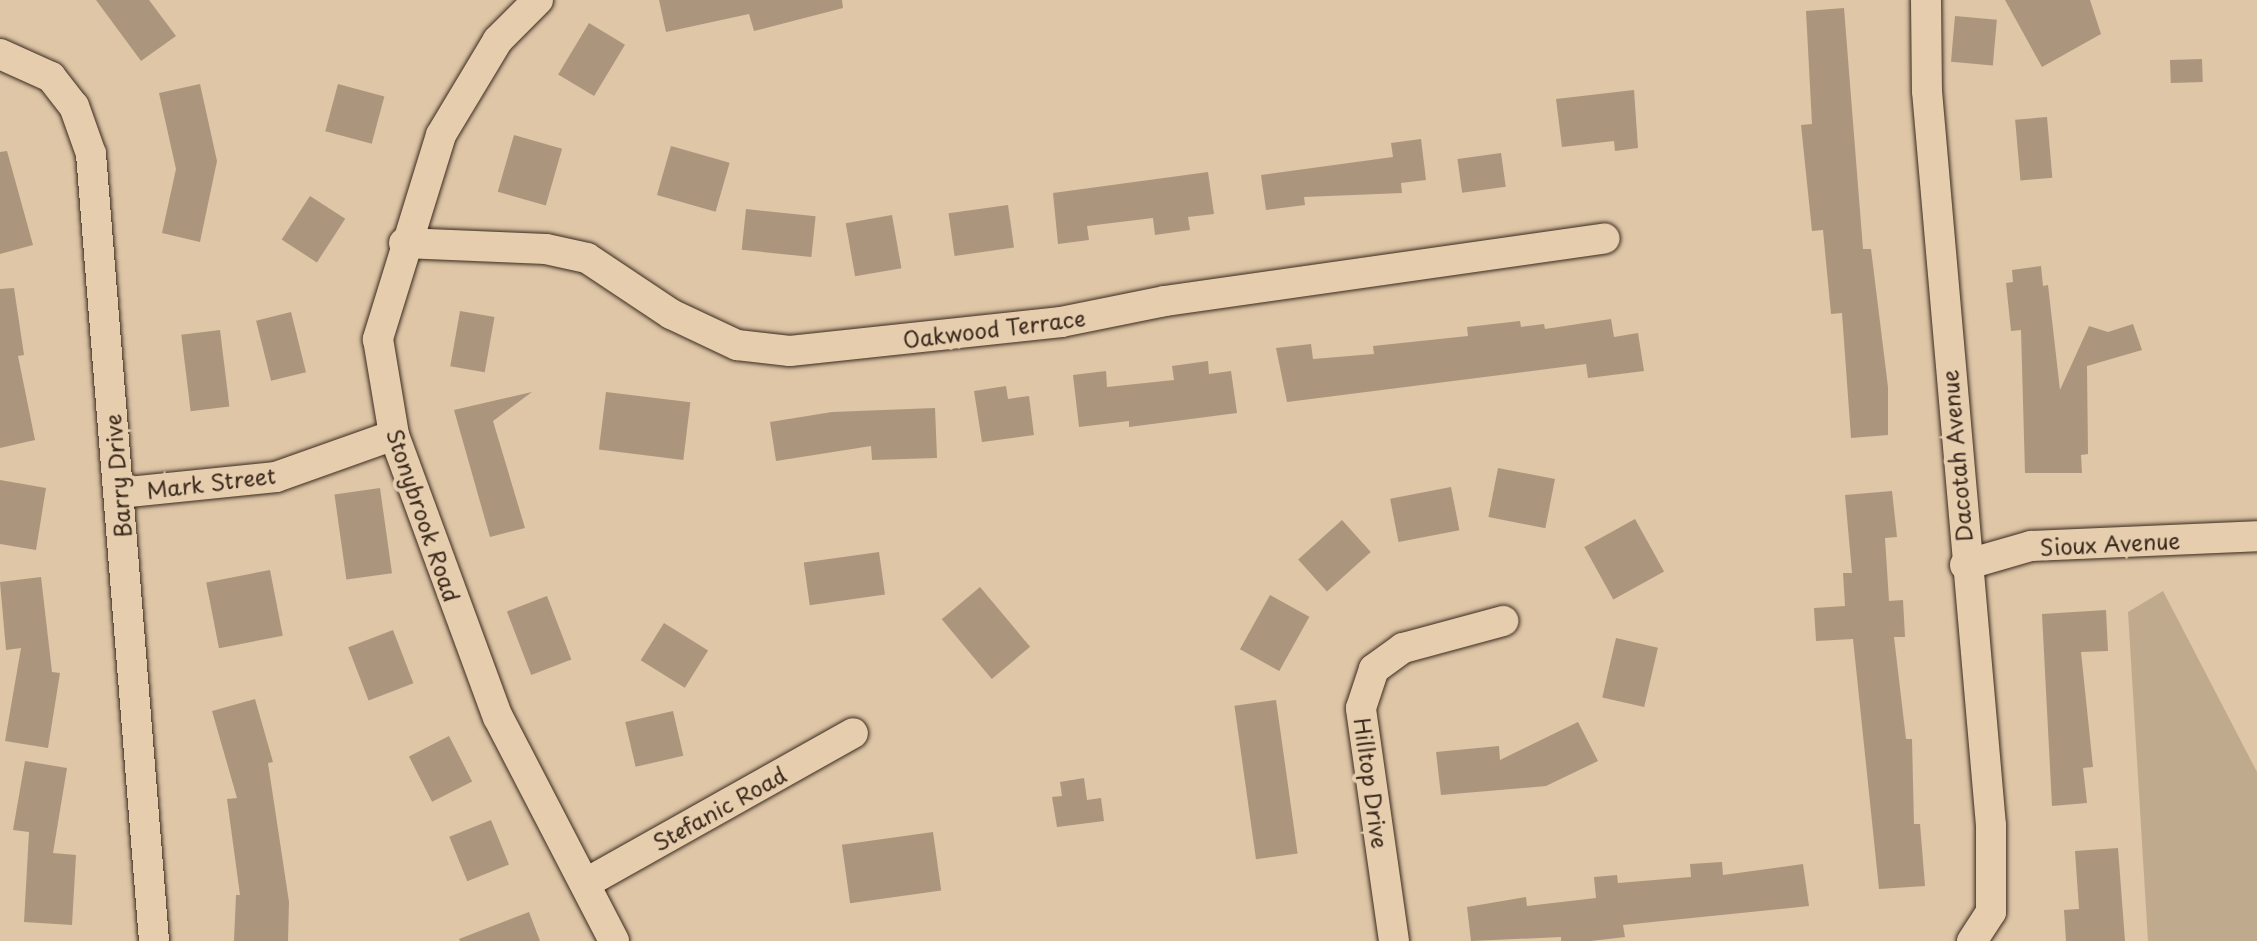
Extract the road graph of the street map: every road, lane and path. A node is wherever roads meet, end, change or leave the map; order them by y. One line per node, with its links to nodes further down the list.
1 (538, 0): 5 (street, Stonybrook Road)
2 (1926, 0): 9 (street, Dacotah Avenue)
3 (0, 54): 7 (street, Barry Drive)
4 (1605, 238): 5 (street, Oakwood Terrace)
5 (404, 243): 6 (street, Stonybrook Road)
6 (394, 435): 7 (street, Mark Street); 12 (street, Stonybrook Road)
7 (119, 493): 13 (street, Barry Drive)
8 (2257, 536): 9 (street, Sioux Avenue)
9 (1965, 565): 16 (street, Dacotah Avenue)
10 (1503, 621): 15 (street, Hilltop Drive)
11 (853, 733): 12 (street, Stefanic Road)
12 (586, 883): 14 (street, Stonybrook Road)
13 (154, 941)
14 (614, 941)
15 (1394, 941)
16 (1972, 941)

